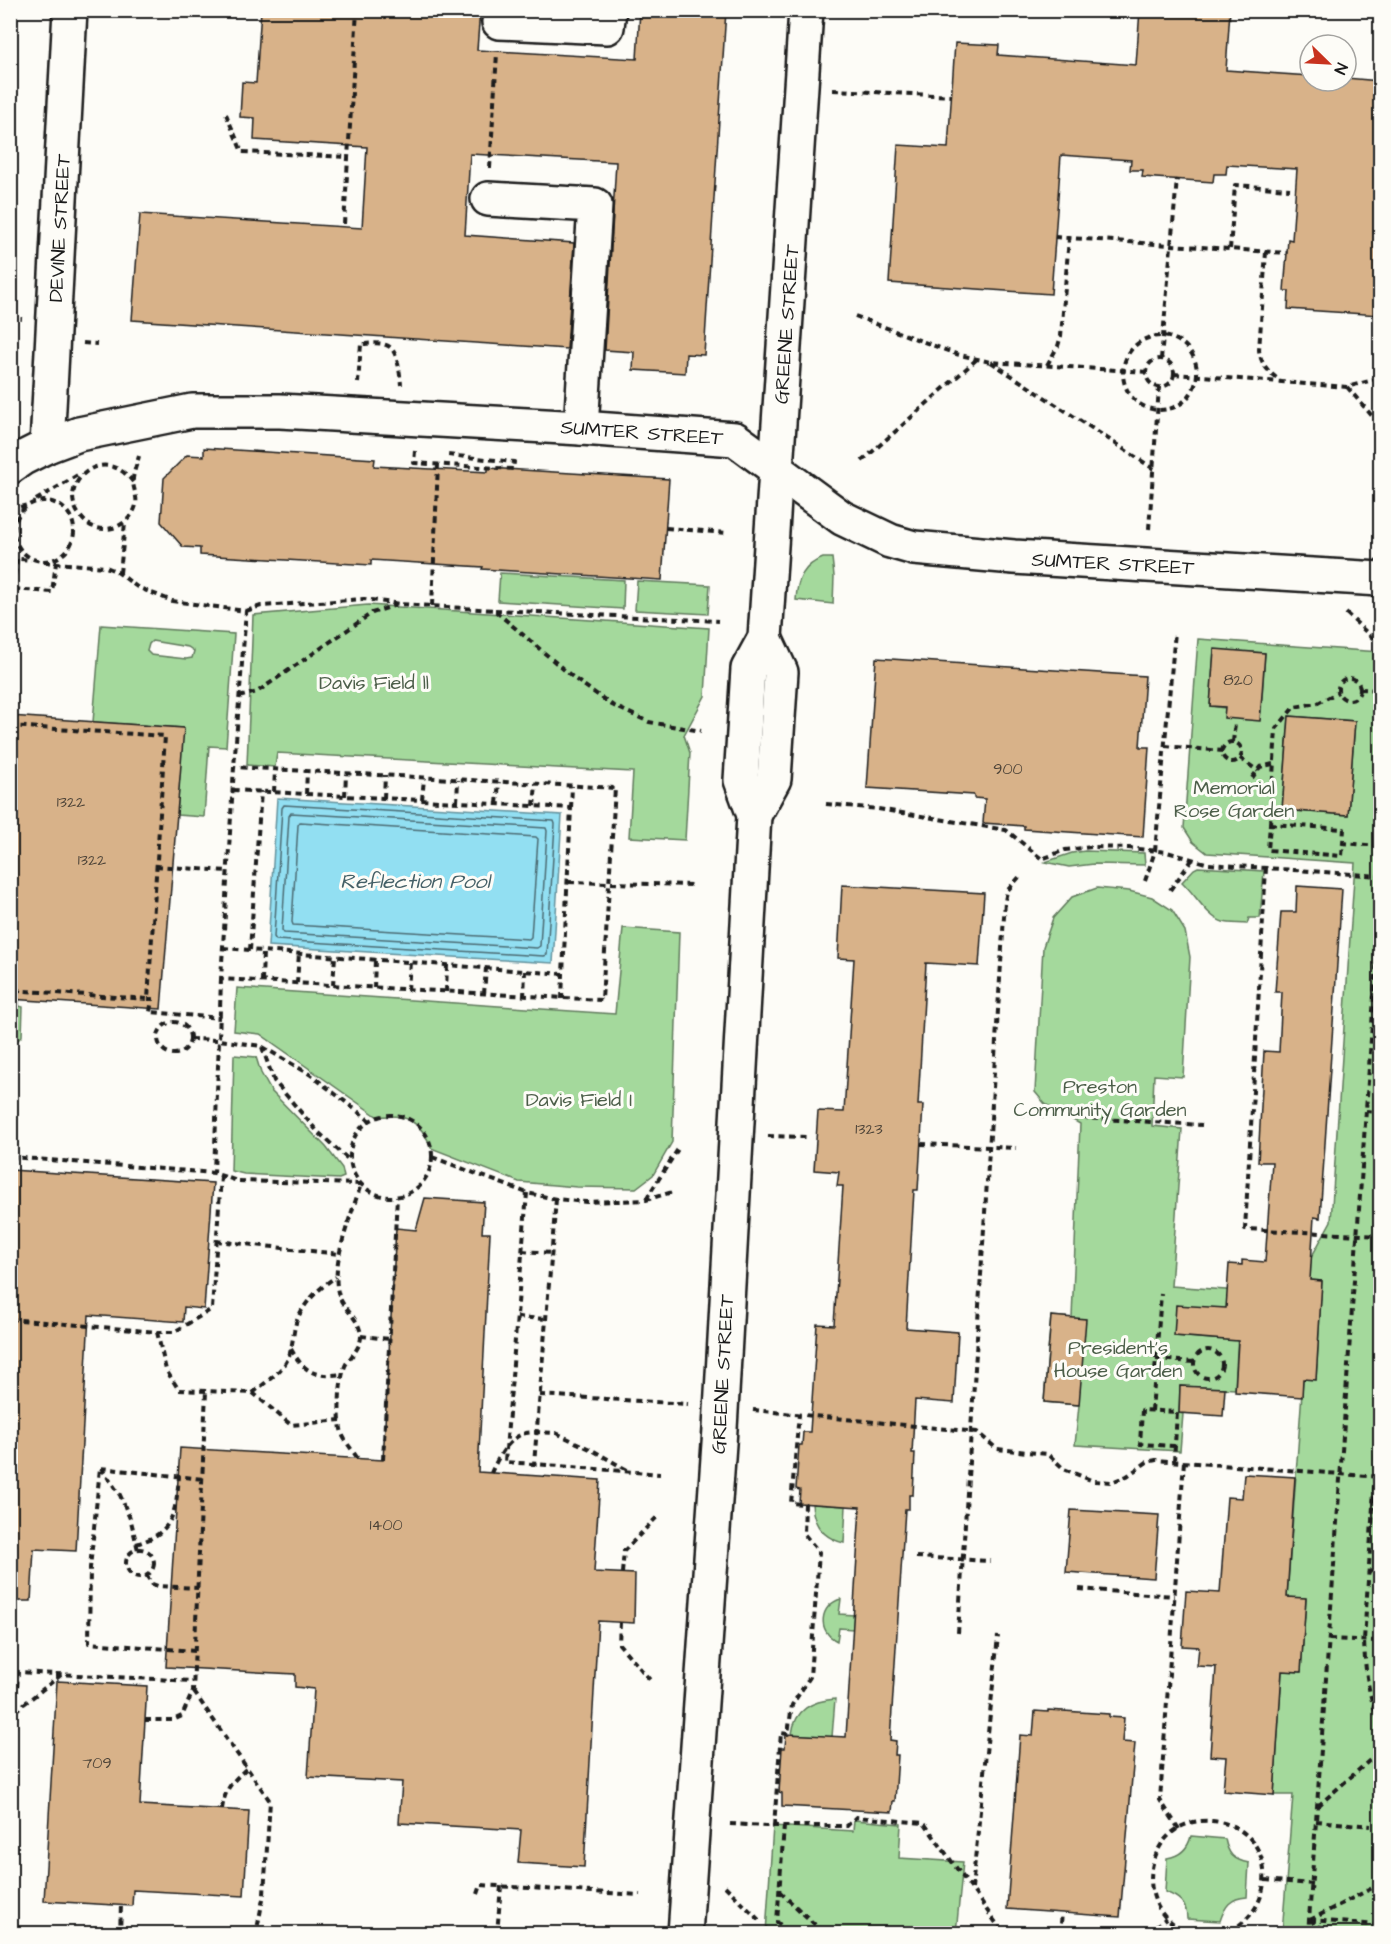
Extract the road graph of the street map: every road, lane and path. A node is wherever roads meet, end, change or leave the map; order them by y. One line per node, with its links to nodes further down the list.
1 (70, 10): 44 (street, DEVINE STREET)
2 (357, 10): 9 (path)
3 (609, 10): 5 (street)
4 (806, 10): 47 (street, GREENE STREET)
5 (500, 22): 12 (path)
6 (867, 92): 7 (path)
7 (952, 96)
8 (226, 114): 9 (path)
9 (348, 157): 13 (path)
10 (1177, 179): 16 (path)
11 (1290, 189): 17 (path)
12 (488, 199): 40 (street)
13 (344, 224)
14 (1055, 237): 15 (path)
15 (1069, 237): 16 (path); 27 (path)
16 (1172, 245): 17 (path); 22 (path)
17 (1230, 249): 18 (path)
18 (1266, 252): 19 (path); 33 (path)
19 (1287, 253)
20 (855, 316): 24 (path)
21 (378, 336): 23 (path)
22 (1164, 336): 25 (path); 28 (path); 31 (path)
23 (378, 345): 34 (path); 35 (path)
24 (977, 359): 26 (path); 45 (path)
25 (1161, 359): 29 (path); 30 (path)
26 (990, 362): 27 (path); 48 (path)
27 (1047, 365): 28 (path)
28 (1123, 370): 29 (path); 38 (path)
29 (1147, 372): 36 (path)
30 (1174, 374): 31 (path); 36 (path)
31 (1196, 376): 33 (path); 38 (path)
32 (1380, 378): 37 (path)
33 (1280, 382): 37 (path)
34 (358, 385)
35 (401, 386)
36 (1159, 387): 38 (path)
37 (1347, 387): 39 (path)
38 (1157, 410): 48 (path)
39 (1380, 425)
40 (581, 428): 44 (street, SUMTER STREET); 47 (street, SUMTER STREET)
41 (142, 448): 50 (path)
42 (415, 451): 46 (path)
43 (448, 456): 46 (path)
44 (23, 457)
45 (862, 461)
46 (438, 464): 65 (path)
47 (776, 468): 63 (street, SUMTER STREET); 272 (street, GREENE STREET)
48 (1154, 469): 55 (path)
49 (88, 470): 50 (path); 51 (path); 53 (path)
50 (133, 482): 53 (path)
51 (29, 505): 52 (path); 59 (path); 60 (path)
52 (10, 510)
53 (125, 522): 62 (path)
54 (666, 528): 56 (path)
55 (1149, 529)
56 (727, 533)
57 (10, 558): 58 (path)
58 (16, 559): 59 (path); 61 (path)
59 (34, 560): 60 (path)
60 (44, 562): 61 (path)
61 (56, 563): 62 (path)
62 (120, 573): 66 (path)
63 (1380, 579)
64 (400, 604): 65 (path); 66 (path); 75 (path)
65 (432, 606): 67 (path)
66 (246, 610): 75 (path)
67 (495, 610): 69 (path); 78 (path)
68 (1346, 613): 71 (path)
69 (718, 621)
70 (1175, 632): 80 (path)
71 (1380, 645)
72 (1360, 689): 73 (path); 74 (path); 74 (path)
73 (1380, 690)
74 (1338, 692): 83 (path)
75 (239, 697): 84 (path)
76 (1235, 723): 79 (path)
77 (10, 726): 113 (path)
78 (701, 731)
79 (1233, 742): 81 (path); 82 (path)
80 (1165, 746): 81 (path); 111 (path)
81 (1222, 752): 82 (path)
82 (1240, 758): 87 (path)
83 (1274, 764): 87 (path); 108 (path)
84 (234, 767): 85 (path); 96 (path)
85 (274, 770): 86 (path); 98 (path)
86 (307, 771): 88 (path); 99 (path)
87 (1258, 771): 91 (path)
88 (346, 774): 89 (path); 100 (path)
89 (385, 776): 90 (path); 101 (path)
90 (424, 778): 92 (path); 102 (path)
91 (1252, 778)
92 (458, 780): 93 (path); 103 (path)
93 (499, 782): 94 (path); 104 (path)
94 (536, 784): 95 (path); 106 (path)
95 (573, 786): 107 (path); 120 (path)
96 (232, 790): 97 (path); 115 (path)
97 (261, 791): 98 (path); 125 (path)
98 (274, 792): 99 (path)
99 (306, 794): 100 (path)
100 (345, 796): 101 (path)
101 (384, 798): 102 (path)
102 (422, 800): 103 (path)
103 (457, 802): 104 (path)
104 (497, 804): 106 (path)
105 (826, 804): 111 (path)
106 (534, 807): 107 (path)
107 (571, 808): 119 (path)
108 (1270, 824): 109 (path); 109 (path)
109 (1342, 843): 110 (path)
110 (1380, 846)
111 (1155, 851): 112 (path); 118 (path)
112 (1192, 860): 114 (path); 122 (path)
113 (156, 866): 115 (path); 145 (path)
114 (1266, 868): 117 (path); 171 (path)
115 (227, 871): 124 (path)
116 (1021, 875): 157 (path)
117 (1380, 876)
118 (1145, 881)
119 (568, 882): 120 (path); 134 (path)
120 (609, 882): 121 (path); 146 (path)
121 (693, 885)
122 (1170, 890)
123 (1380, 911): 151 (path)
124 (223, 948): 125 (path); 135 (path)
125 (250, 950): 126 (path)
126 (263, 951): 127 (path); 136 (path)
127 (299, 953): 128 (path); 137 (path)
128 (335, 956): 129 (path); 138 (path)
129 (375, 960): 130 (path); 139 (path)
130 (410, 962): 131 (path); 141 (path)
131 (447, 965): 132 (path); 142 (path)
132 (486, 968): 133 (path); 143 (path)
133 (525, 971): 134 (path); 144 (path)
134 (563, 974): 146 (path)
135 (221, 979): 136 (path); 147 (path)
136 (262, 981): 137 (path)
137 (297, 983): 138 (path)
138 (333, 986): 139 (path)
139 (374, 988): 141 (path)
140 (10, 990): 145 (path)
141 (408, 990): 142 (path)
142 (446, 992): 143 (path)
143 (484, 994): 144 (path)
144 (524, 997): 146 (path)
145 (148, 999): 147 (path)
146 (562, 999)
147 (220, 1018): 149 (path)
148 (190, 1039): 148 (path); 149 (path)
149 (219, 1040): 150 (path); 163 (path)
150 (261, 1046): 154 (path); 162 (path)
151 (1366, 1111): 152 (path); 171 (path)
152 (1380, 1112)
153 (1018, 1114): 155 (path)
154 (370, 1122): 161 (path); 162 (path)
155 (1202, 1125)
156 (921, 1144): 157 (path)
157 (989, 1147): 158 (path); 198 (path)
158 (1016, 1148)
159 (678, 1149): 170 (path)
160 (10, 1157): 163 (path)
161 (432, 1157): 167 (path); 168 (path)
162 (350, 1160): 165 (path)
163 (214, 1173): 164 (path)
164 (221, 1176): 165 (path); 173 (path)
165 (361, 1184): 168 (path); 176 (path)
166 (672, 1191): 170 (path)
167 (527, 1193): 169 (path); 174 (path)
168 (398, 1197): 184 (path)
169 (556, 1199): 170 (path); 175 (path)
170 (646, 1200)
171 (1358, 1235): 172 (path); 209 (path)
172 (1380, 1236)
173 (216, 1241): 176 (path); 182 (path)
174 (522, 1251): 175 (path); 179 (path)
175 (552, 1253): 181 (path)
176 (340, 1254): 177 (path)
177 (336, 1277): 183 (path); 185 (path)
178 (1161, 1294): 186 (path)
179 (517, 1317): 181 (path); 204 (path)
180 (10, 1319): 182 (path)
181 (546, 1319): 191 (path)
182 (157, 1332): 189 (path)
183 (361, 1336): 184 (path); 188 (path)
184 (390, 1338): 201 (path)
185 (291, 1349): 188 (path); 190 (path)
186 (1156, 1359): 187 (path); 195 (path)
187 (1194, 1362): 187 (path)
188 (342, 1374): 197 (path)
189 (206, 1391): 190 (path); 212 (path)
190 (253, 1393): 197 (path)
191 (540, 1395): 193 (path); 204 (path)
192 (1380, 1402): 211 (path)
193 (695, 1405)
194 (752, 1410): 196 (path)
195 (1152, 1411): 199 (path); 199 (path)
196 (799, 1414): 198 (path); 249 (path)
197 (341, 1420): 200 (path)
198 (971, 1431): 202 (path); 217 (path)
199 (1175, 1446): 202 (path)
200 (358, 1459)
201 (382, 1460)
202 (1174, 1461): 203 (path)
203 (1184, 1461): 209 (path); 225 (path)
204 (534, 1464): 206 (path)
205 (100, 1468): 210 (path); 214 (path); 232 (path)
206 (630, 1472): 207 (path, bridge); 208 (path)
207 (491, 1473)
208 (660, 1474)
209 (1341, 1474): 211 (path); 229 (path)
210 (179, 1476): 212 (path); 214 (path)
211 (1378, 1477): 221 (path)
212 (203, 1479): 223 (path)
213 (658, 1516): 220 (path)
214 (136, 1544): 215 (path)
215 (138, 1550): 222 (path); 222 (path)
216 (916, 1557): 217 (path)
217 (963, 1559): 218 (path); 227 (path)
218 (990, 1561)
219 (1380, 1561): 221 (path)
220 (622, 1573)
221 (1368, 1574): 230 (path)
222 (146, 1575): 223 (path)
223 (198, 1588): 232 (path)
224 (1079, 1588): 225 (path)
225 (1174, 1596): 252 (path)
226 (620, 1622): 235 (path)
227 (958, 1633)
228 (998, 1636): 258 (path)
229 (1329, 1639): 230 (path); 245 (path)
230 (1364, 1641): 231 (path); 238 (path)
231 (1380, 1641)
232 (195, 1651): 234 (path)
233 (62, 1674): 234 (path); 239 (path); 239 (path)
234 (194, 1681): 236 (path)
235 (651, 1681)
236 (193, 1691): 240 (path); 243 (path)
237 (1380, 1701): 238 (path)
238 (1373, 1706): 241 (path)
239 (15, 1710): 244 (path)
240 (145, 1720)
241 (1380, 1723)
242 (1380, 1751): 245 (path)
243 (247, 1768): 246 (path); 270 (path)
244 (10, 1802)
245 (1318, 1807): 247 (path)
246 (222, 1809)
247 (1316, 1821): 251 (path); 254 (path)
248 (730, 1824): 249 (path)
249 (774, 1826): 250 (path)
250 (784, 1826): 258 (path); 259 (path)
251 (1371, 1826)
252 (1179, 1828): 253 (path); 264 (path)
253 (1265, 1880): 254 (path); 268 (path)
254 (1312, 1884): 265 (path)
255 (1380, 1884): 265 (path)
256 (501, 1886): 260 (path); 261 (path); 271 (path)
257 (725, 1886): 266 (path)
258 (972, 1890): 277 (path)
259 (780, 1892): 273 (path); 276 (path)
260 (478, 1894)
261 (640, 1895)
262 (122, 1905): 269 (path)
263 (1062, 1913): 278 (path)
264 (1166, 1919): 279 (path); 280 (path)
265 (1309, 1920): 267 (path); 282 (path); 283 (path)
266 (760, 1921)
267 (1380, 1925)
268 (1237, 1931): 281 (path)
269 (120, 1934)
270 (256, 1934)
271 (497, 1934)
272 (685, 1934)
273 (791, 1934)
274 (798, 1934): 275 (path)
275 (803, 1934)
276 (825, 1934)
277 (1004, 1934)
278 (1060, 1934)
279 (1147, 1934)
280 (1192, 1934)
281 (1223, 1934)
282 (1308, 1934)
283 (1330, 1934)

